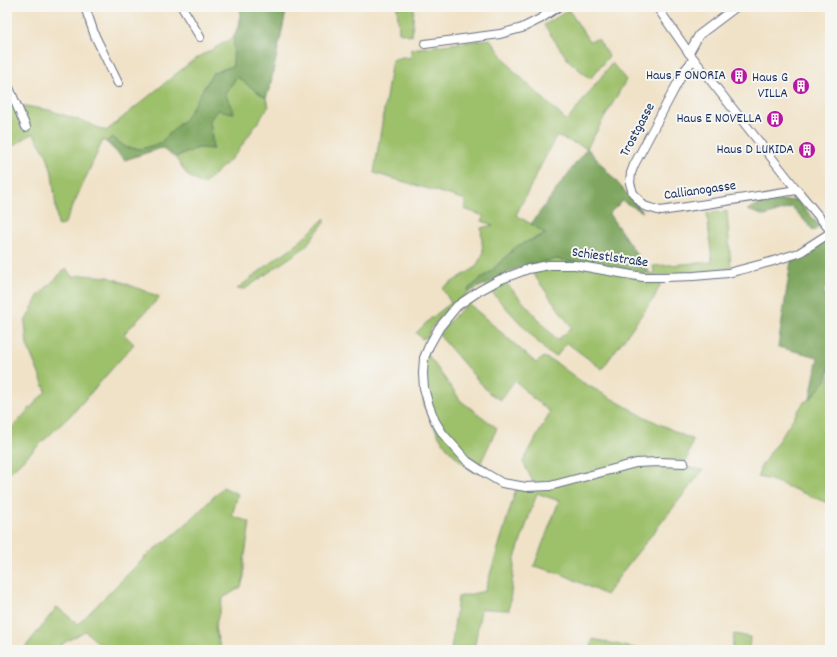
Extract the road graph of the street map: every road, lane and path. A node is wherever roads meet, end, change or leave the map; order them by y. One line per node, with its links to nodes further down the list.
1 (85, 7): 10 (street)
2 (182, 7): 6 (street)
3 (558, 7): 7 (street)
4 (657, 7): 8 (street)
5 (736, 7): 8 (street, Trostgasse)
6 (200, 37)
7 (425, 44)
8 (691, 56): 12 (street, Trostgasse); 13 (street)
9 (7, 83): 11 (street)
10 (118, 83)
11 (26, 127)
12 (631, 173): 13 (street, Callianogasse)
13 (798, 190): 14 (street)
14 (830, 231): 15 (street, Schiestlstraße)
15 (684, 463)

